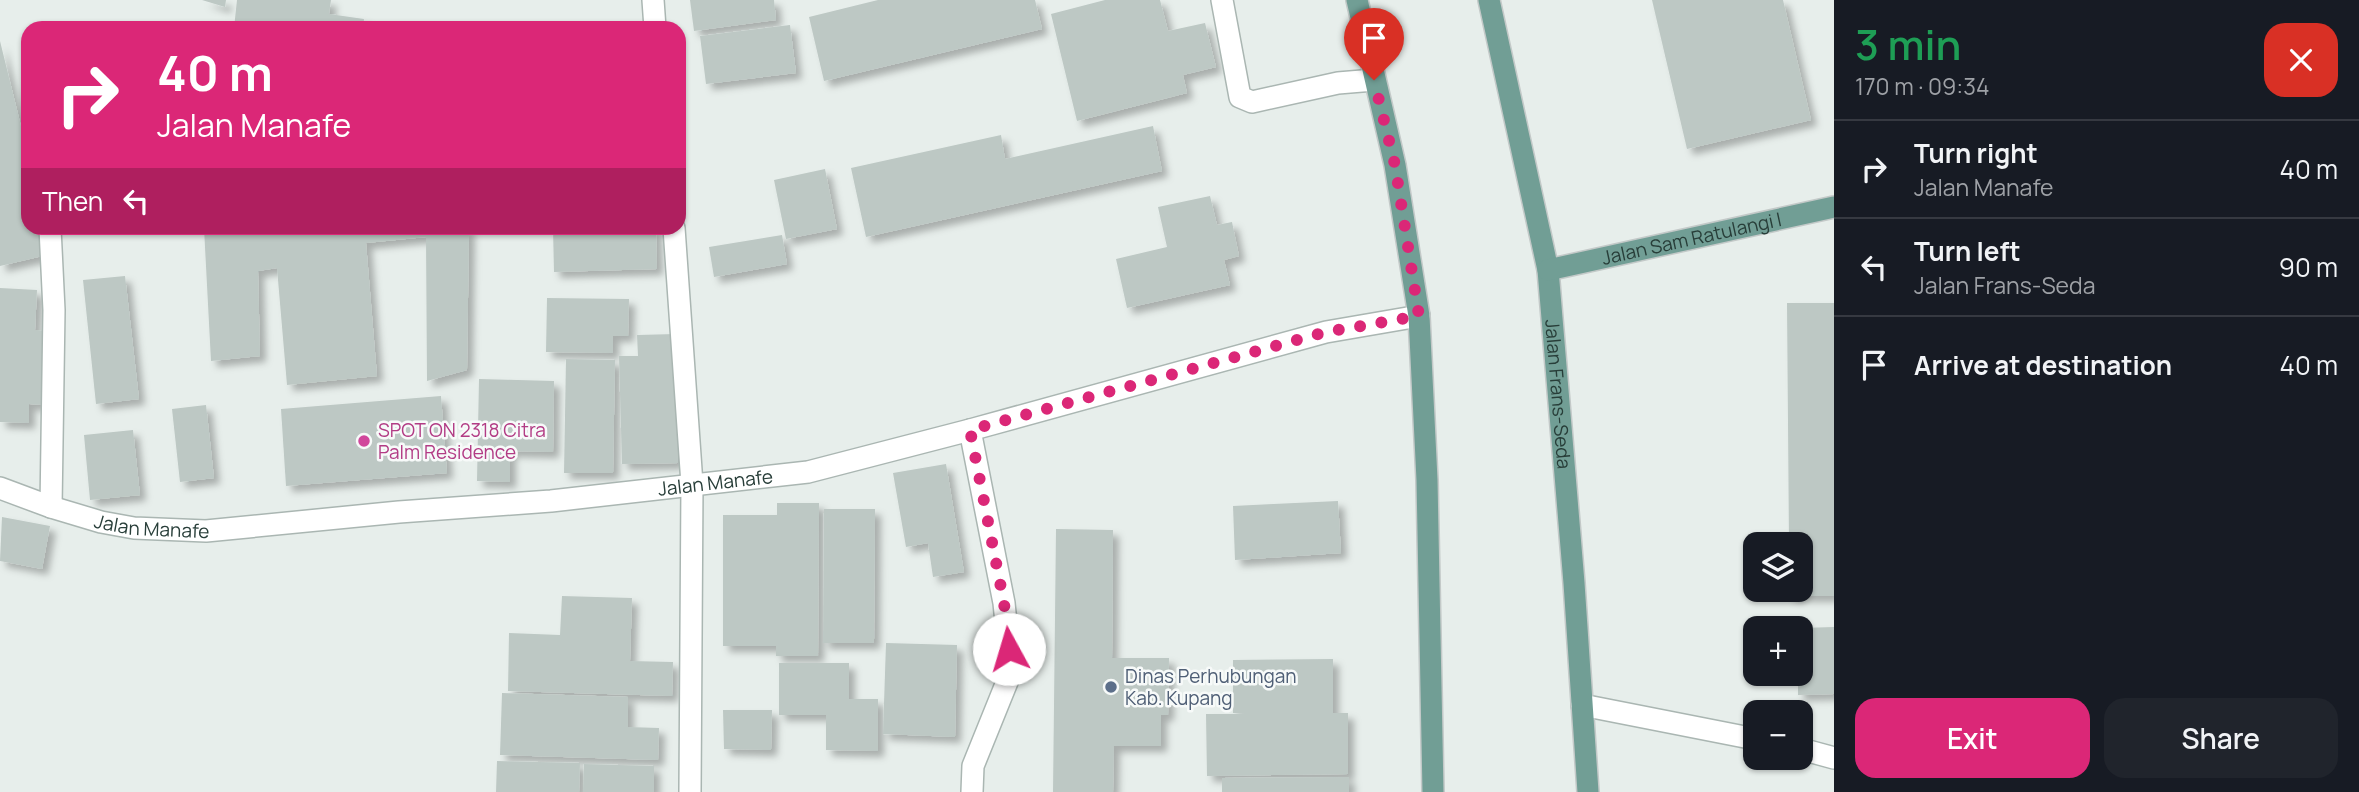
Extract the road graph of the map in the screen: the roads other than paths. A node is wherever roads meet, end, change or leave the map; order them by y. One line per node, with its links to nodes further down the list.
1 (653, 0): 5 (street)
2 (1222, 0): 6 (street)
3 (1357, 0): 6 (main road)
4 (1489, 0): 10 (main road, Jalan Frans-Seda)
5 (654, 21)
6 (1374, 80): 11 (main road)
7 (1834, 207): 10 (main road, Jalan Sam Ratulangi I)
8 (50, 235): 15 (street)
9 (674, 235): 13 (street)
10 (1548, 270): 16 (main road, Jalan Frans-Seda)
11 (1419, 316): 12 (street, Jalan Manafe); 22 (main road)
12 (970, 430): 13 (street, Jalan Manafe); 21 (street)
13 (692, 484): 15 (street, Jalan Manafe); 20 (street)
14 (0, 488): 15 (street, Jalan Manafe)
15 (51, 507)
16 (1582, 705): 17 (street); 23 (main road, Jalan Frans-Seda)
17 (1743, 737)
18 (1813, 752): 19 (street)
19 (1834, 758)
20 (690, 792)
21 (972, 792)
22 (1433, 792)
23 (1588, 792)

